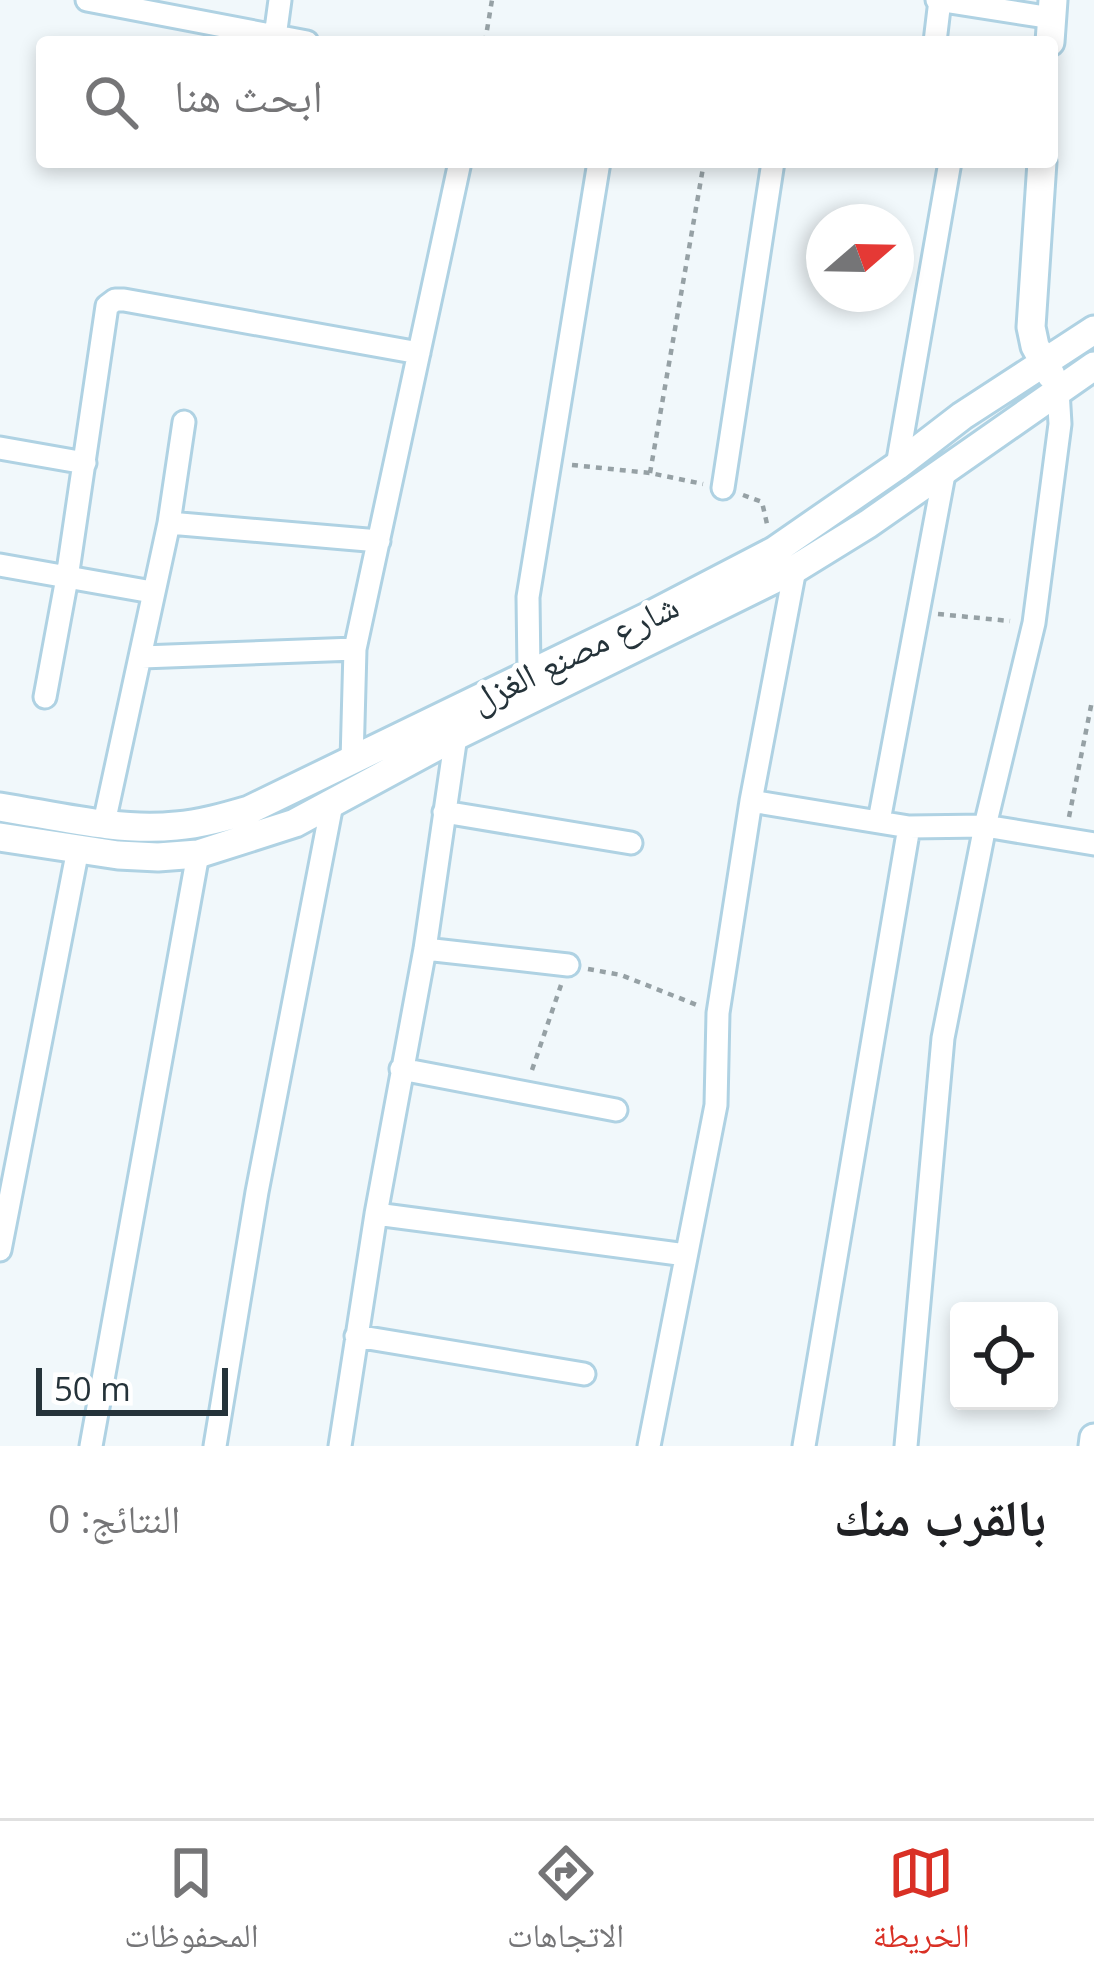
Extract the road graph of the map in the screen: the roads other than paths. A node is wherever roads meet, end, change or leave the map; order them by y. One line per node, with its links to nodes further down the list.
1 (87, 0): 5 (street)
2 (280, 0): 6 (street)
3 (939, 0): 4 (street); 7 (street)
4 (1052, 20)
5 (270, 36)
6 (275, 36)
7 (936, 36)
8 (459, 168): 14 (street)
9 (598, 168): 32 (street)
10 (771, 168): 23 (street)
11 (949, 168): 21 (street)
12 (1042, 168): 15 (street)
13 (1094, 330): 15 (street, شارع مصنع الغزل)
14 (419, 353): 20 (street); 25 (street)
15 (1043, 363): 17 (street); 21 (street, شارع مصنع الغزل)
16 (1094, 366): 17 (street, شارع مصنع الغزل)
17 (1058, 390): 22 (street, شارع مصنع الغزل); 42 (street)
18 (184, 422): 24 (street)
19 (0, 448): 20 (street)
20 (85, 463): 28 (street)
21 (897, 466): 26 (street, شارع مصنع الغزل)
22 (945, 469): 26 (street, شارع مصنع الغزل); 40 (street)
23 (723, 488)
24 (169, 523): 25 (street); 29 (street)
25 (379, 542): 30 (street)
26 (784, 560): 32 (street, شارع مصنع الغزل); 34 (street, شارع مصنع الغزل); 36 (street)
27 (0, 565): 28 (street)
28 (67, 578): 29 (street); 33 (street)
29 (152, 592): 31 (street)
30 (355, 649): 31 (street); 35 (street)
31 (142, 657): 41 (street)
32 (529, 672): 35 (street, شارع مصنع الغزل)
33 (45, 697)
34 (456, 736): 37 (street, شارع مصنع الغزل); 39 (street)
35 (352, 761): 41 (street, شارع مصنع الغزل)
36 (751, 801): 40 (street); 55 (street)
37 (332, 804): 48 (street, شارع مصنع الغزل); 59 (street)
38 (0, 807): 41 (street, شارع مصنع الغزل)
39 (444, 812): 45 (street); 49 (street)
40 (878, 821): 43 (street)
41 (104, 824)
42 (985, 826): 43 (street); 46 (street); 63 (street)
43 (908, 827): 62 (street)
44 (0, 837): 47 (street, شارع مصنع الغزل)
45 (632, 843)
46 (1094, 844)
47 (78, 849): 48 (street, شارع مصنع الغزل); 54 (street)
48 (198, 854): 58 (street)
49 (425, 949): 50 (street); 51 (street)
50 (568, 965)
51 (401, 1070): 52 (street); 53 (street)
52 (616, 1110)
53 (376, 1214): 55 (street); 56 (street)
54 (0, 1250)
55 (686, 1255): 61 (street)
56 (356, 1336): 57 (street); 60 (street)
57 (584, 1374)
58 (91, 1446)
59 (214, 1446)
60 (340, 1446)
61 (649, 1446)
62 (804, 1446)
63 (907, 1446)

